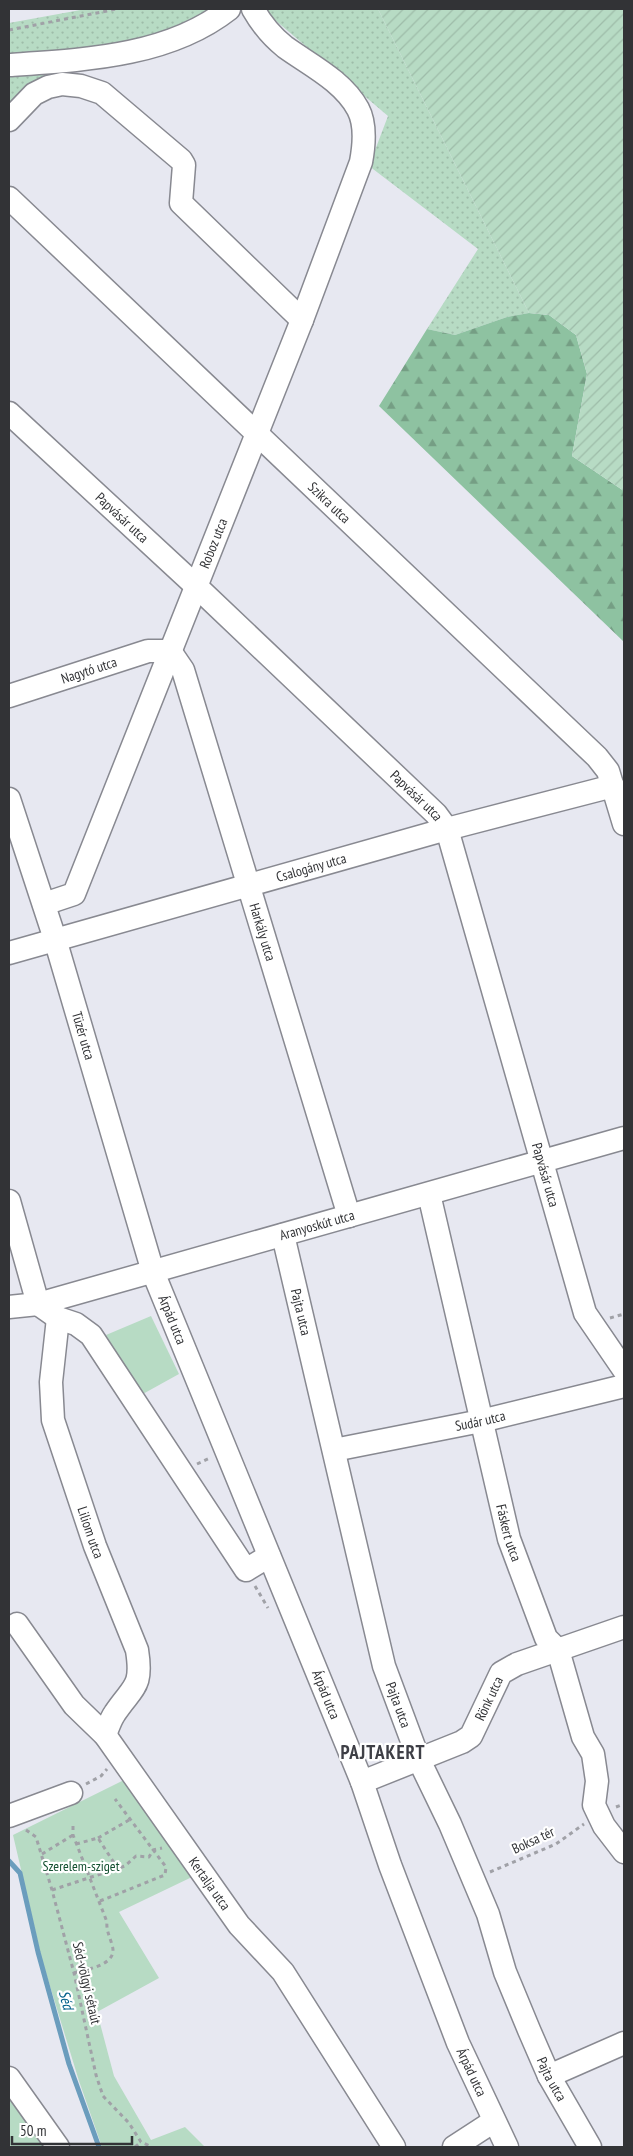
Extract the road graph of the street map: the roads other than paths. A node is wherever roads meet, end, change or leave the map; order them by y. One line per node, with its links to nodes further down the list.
1 (253, 9): 8 (street, Roboz utca)
2 (223, 11): 3 (street)
3 (77, 61): 4 (street); 5 (street)
4 (9, 65)
5 (81, 86): 6 (street); 8 (street)
6 (9, 120)
7 (9, 198): 10 (street, Szikra utca)
8 (302, 320): 10 (street, Roboz utca)
9 (9, 413): 11 (street, Papvásár utca)
10 (257, 435): 11 (street, Roboz utca); 14 (street, Szikra utca)
11 (196, 586): 12 (street, Roboz utca); 17 (street, Papvásár utca)
12 (170, 651): 13 (street, Nagytó utca); 18 (street, Harkály utca); 19 (street, Roboz utca)
13 (9, 696)
14 (613, 786): 16 (street, Szikra utca); 17 (street, Csalogány utca)
15 (9, 799): 19 (street, Tüzér utca)
16 (624, 824)
17 (447, 829): 18 (street, Csalogány utca); 23 (street, Papvásár utca)
18 (248, 886): 20 (street, Csalogány utca); 26 (street, Harkály utca)
19 (44, 904): 20 (street, Tüzér utca)
20 (55, 939): 21 (street, Csalogány utca); 28 (street, Tüzér utca)
21 (9, 953)
22 (624, 1138): 23 (street, Aranyoskút utca)
23 (540, 1161): 24 (street, Aranyoskút utca); 32 (street, Papvásár utca)
24 (429, 1194): 26 (street, Aranyoskút utca); 34 (street, Fáskert utca)
25 (9, 1201): 29 (street)
26 (349, 1216): 27 (street, Aranyoskút utca)
27 (283, 1235): 28 (street, Aranyoskút utca); 35 (street, Pajta utca)
28 (153, 1272): 29 (street, Aranyoskút utca); 36 (street, Árpád utca)
29 (38, 1304): 30 (street, Aranyoskút utca); 31 (street)
30 (9, 1307)
31 (58, 1318): 37 (street); 42 (street, Liliom utca)
32 (624, 1370)
33 (624, 1386): 34 (street, Sudár utca)
34 (481, 1421): 35 (street, Sudár utca); 41 (street, Fáskert utca)
35 (334, 1450): 43 (street, Pajta utca)
36 (254, 1519): 37 (street); 38 (street, Árpád utca)
37 (223, 1536): 38 (street)
38 (269, 1556): 44 (street, Árpád utca)
39 (17, 1624): 42 (street, Kertalja utca)
40 (624, 1627): 41 (street, Rönk utca)
41 (558, 1650): 43 (street, Rönk utca); 47 (street, Fáskert utca)
42 (105, 1735): 53 (street, Kertalja utca)
43 (419, 1760): 44 (street, Rönk utca); 49 (street, Pajta utca)
44 (362, 1782): 51 (street, Árpád utca)
45 (71, 1793): 46 (street)
46 (16, 1822)
47 (624, 1852)
48 (624, 2043): 49 (street)
49 (549, 2076): 56 (street, Pajta utca)
50 (9, 2078): 52 (street)
51 (494, 2121): 54 (street); 55 (street, Árpád utca)
52 (58, 2147)
53 (394, 2147)
54 (454, 2147)
55 (507, 2147)
56 (590, 2147)

